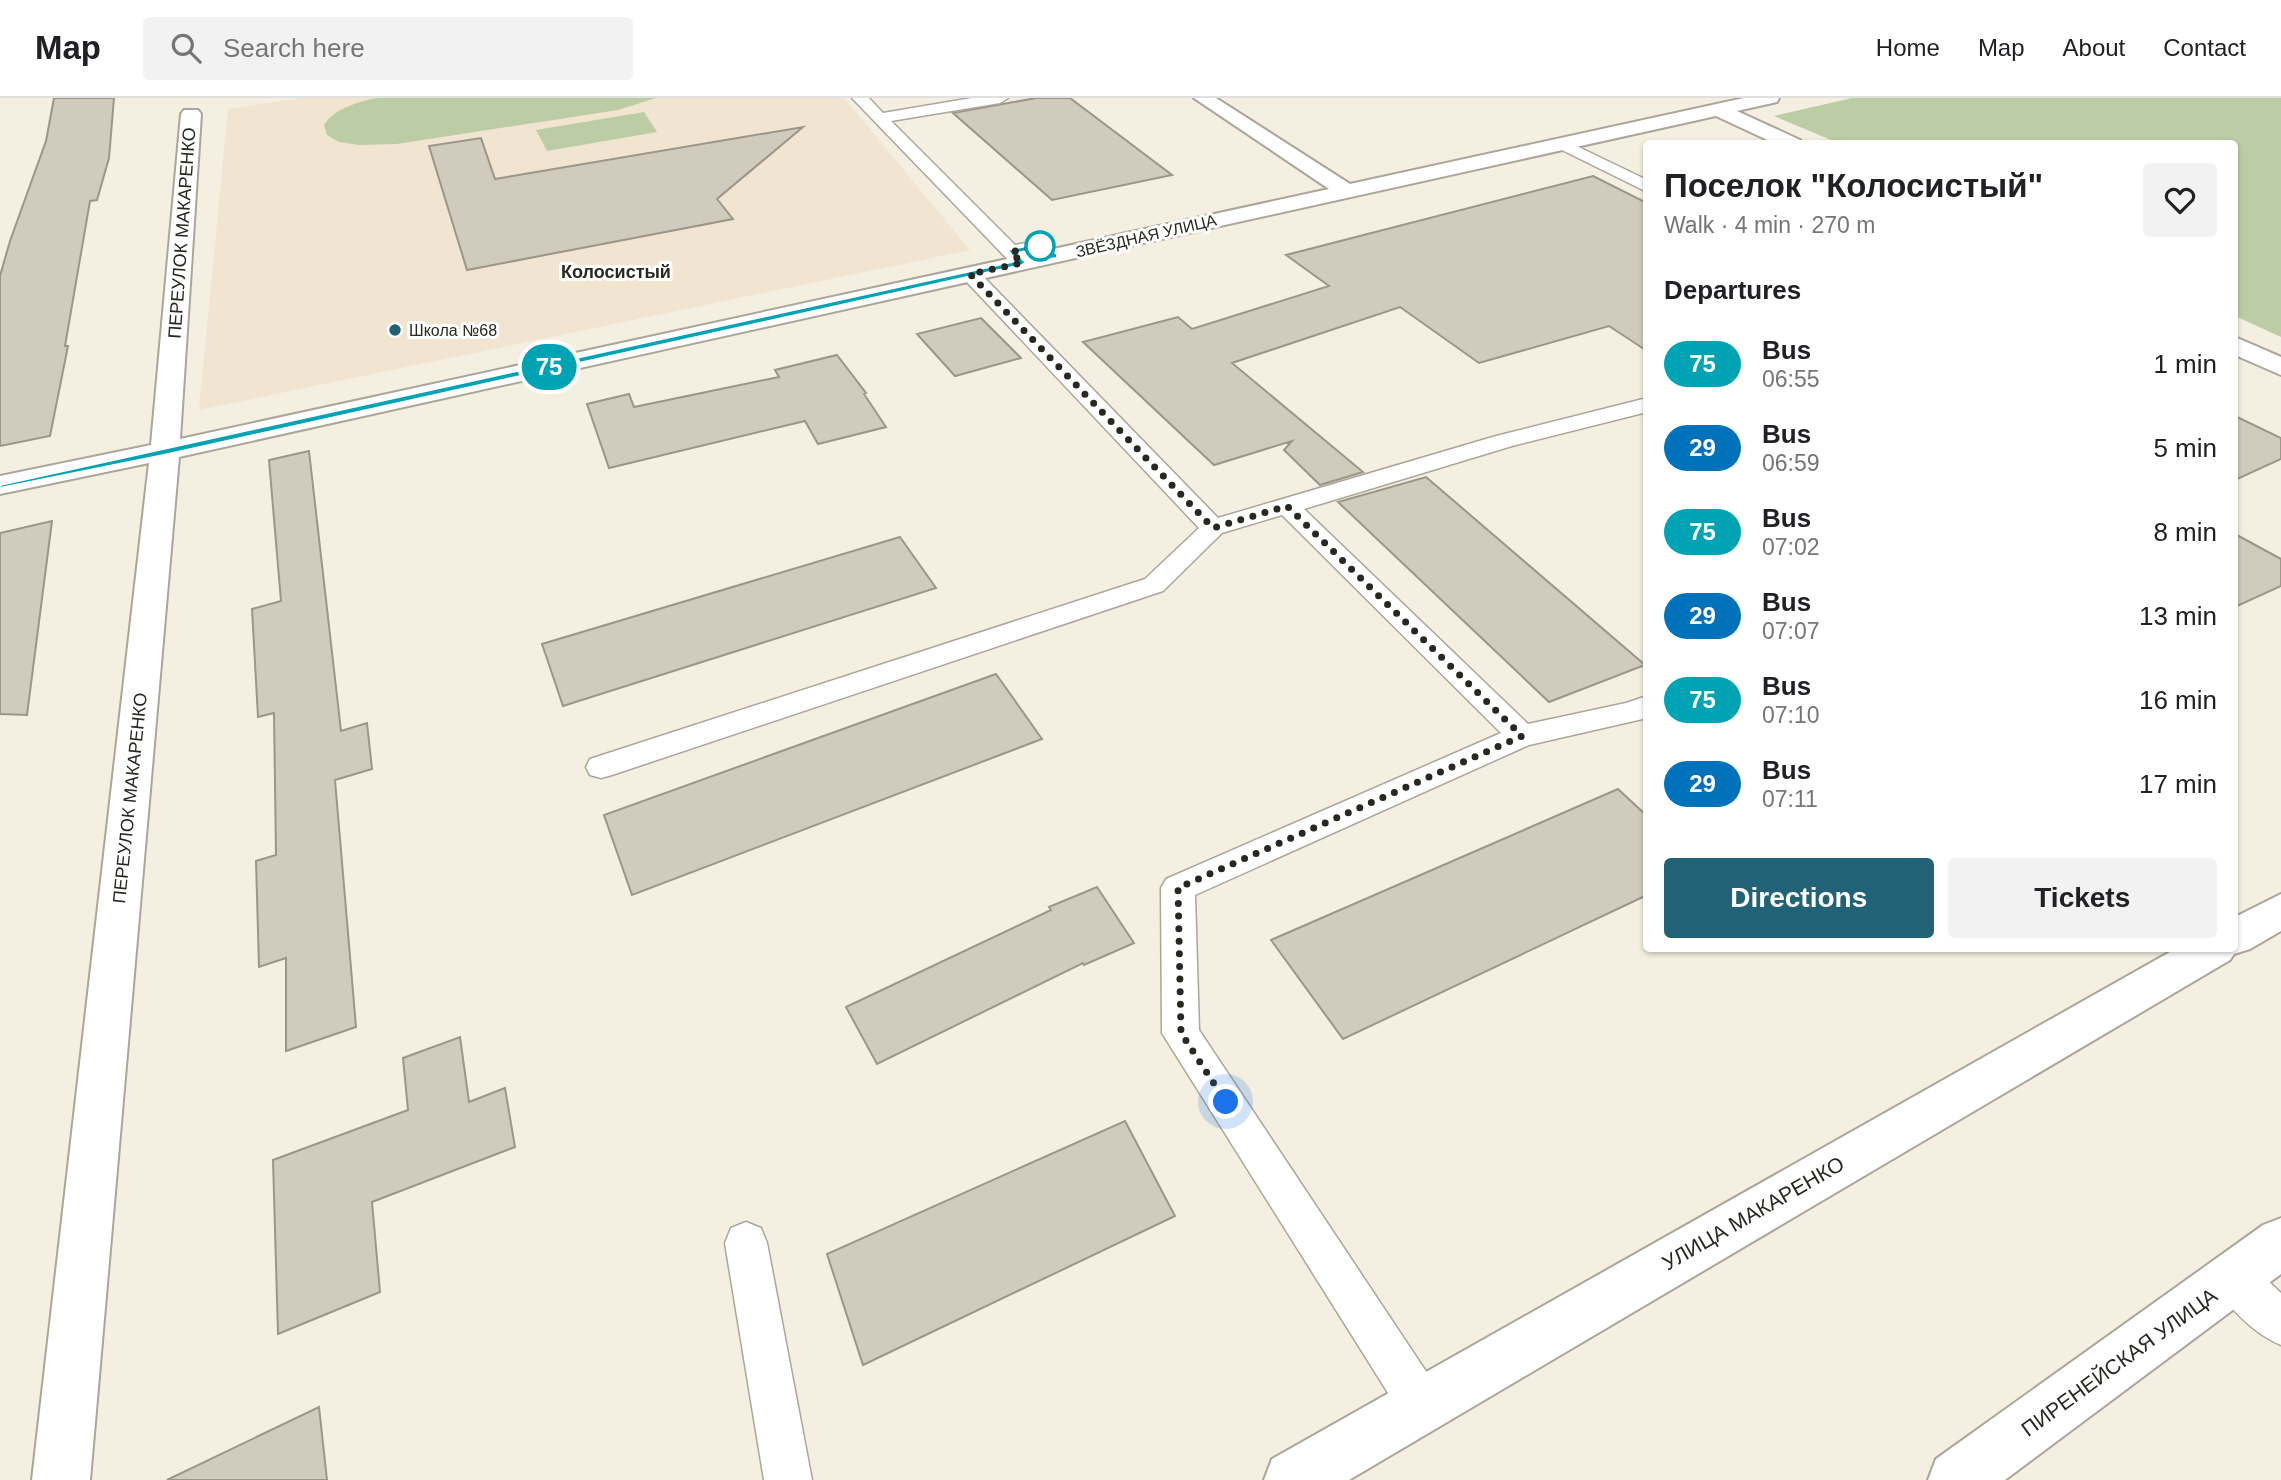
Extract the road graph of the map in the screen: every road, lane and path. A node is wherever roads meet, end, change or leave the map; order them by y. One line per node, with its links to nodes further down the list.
1 (860, 98): 7 (lane)
2 (1000, 98): 7 (lane)
3 (1203, 98): 11 (street)
4 (1770, 98): 5 (street, ЗВЁЗДНАЯ УЛИЦА)
5 (1718, 109): 8 (street); 9 (street, ЗВЁЗДНАЯ УЛИЦА)
6 (191, 114): 17 (street, ПЕРЕУЛОК МАКАРЕНКО)
7 (879, 118): 12 (lane)
8 (1784, 140)
9 (1562, 144): 10 (lane); 11 (street, ЗВЁЗДНАЯ УЛИЦА)
10 (1643, 185)
11 (1347, 191): 12 (street, ЗВЁЗДНАЯ УЛИЦА)
12 (1016, 257): 13 (street, ЗВЁЗДНАЯ УЛИЦА)
13 (970, 274): 17 (street, ЗВЁЗДНАЯ УЛИЦА); 20 (lane)
14 (2238, 346): 15 (street)
15 (2281, 367)
16 (1643, 406): 19 (lane)
17 (164, 452): 18 (street, ЗВЁЗДНАЯ УЛИЦА); 32 (street, ПЕРЕУЛОК МАКАРЕНКО)
18 (0, 485)
19 (1287, 506): 20 (lane); 22 (lane)
20 (1213, 528): 23 (lane)
21 (1643, 708): 22 (lane)
22 (1522, 736): 31 (lane)
23 (601, 767)
24 (2281, 911): 25 (street)
25 (2238, 935)
26 (2208, 952): 31 (street, УЛИЦА МАКАРЕНКО)
27 (746, 1243): 33 (lane)
28 (2281, 1244): 29 (street, ПИРЕНЕЙСКАЯ УЛИЦА)
29 (2234, 1278): 30 (lane); 35 (street, ПИРЕНЕЙСКАЯ УЛИЦА)
30 (2281, 1323)
31 (1421, 1404): 34 (street, УЛИЦА МАКАРЕНКО)
32 (61, 1480)
33 (788, 1480)
34 (1293, 1480)
35 (1957, 1480)

